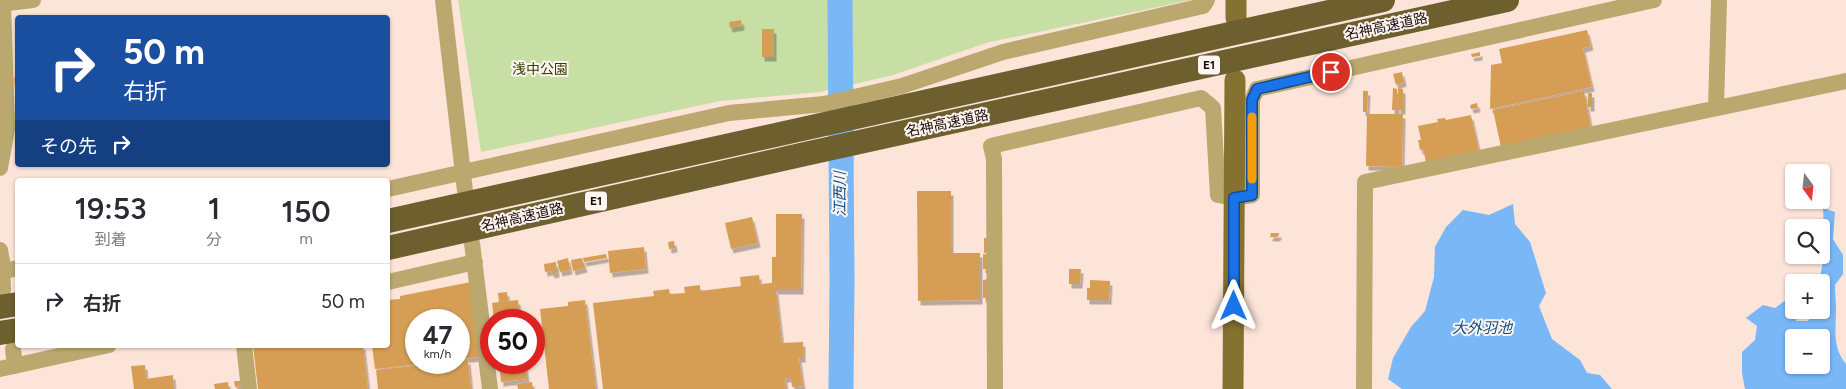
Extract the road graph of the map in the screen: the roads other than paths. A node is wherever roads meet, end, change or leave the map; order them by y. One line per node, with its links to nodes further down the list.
1 (33, 0): 8 (street)
2 (443, 0): 14 (street)
3 (1207, 0): 11 (street)
4 (1383, 0): 11 (highway, 名神高速道路 / E1)
5 (1506, 0): 20 (highway, 名神高速道路 / E1)
6 (1654, 0): 17 (street)
7 (1719, 0): 12 (street)
8 (1, 4): 13 (street)
9 (1236, 80): 17 (main road)
10 (1846, 81): 12 (street)
11 (906, 95): 14 (street); 18 (highway, 名神高速道路 / E1)
12 (1716, 108): 34 (street)
13 (0, 168)
14 (464, 173): 15 (street); 16 (street)
15 (390, 189)
16 (465, 191)
17 (1234, 198): 32 (street); 33 (main road)
18 (390, 221)
19 (472, 243): 22 (street)
20 (390, 248)
21 (0, 250): 23 (street)
22 (475, 262): 24 (street); 31 (street)
23 (6, 270): 25 (street)
24 (390, 282)
25 (7, 300)
26 (10, 338): 29 (street)
27 (95, 348): 29 (street)
28 (244, 348): 30 (street)
29 (8, 368)
30 (249, 389)
31 (490, 389)
32 (995, 389)
33 (1234, 389)
34 (1364, 389)

